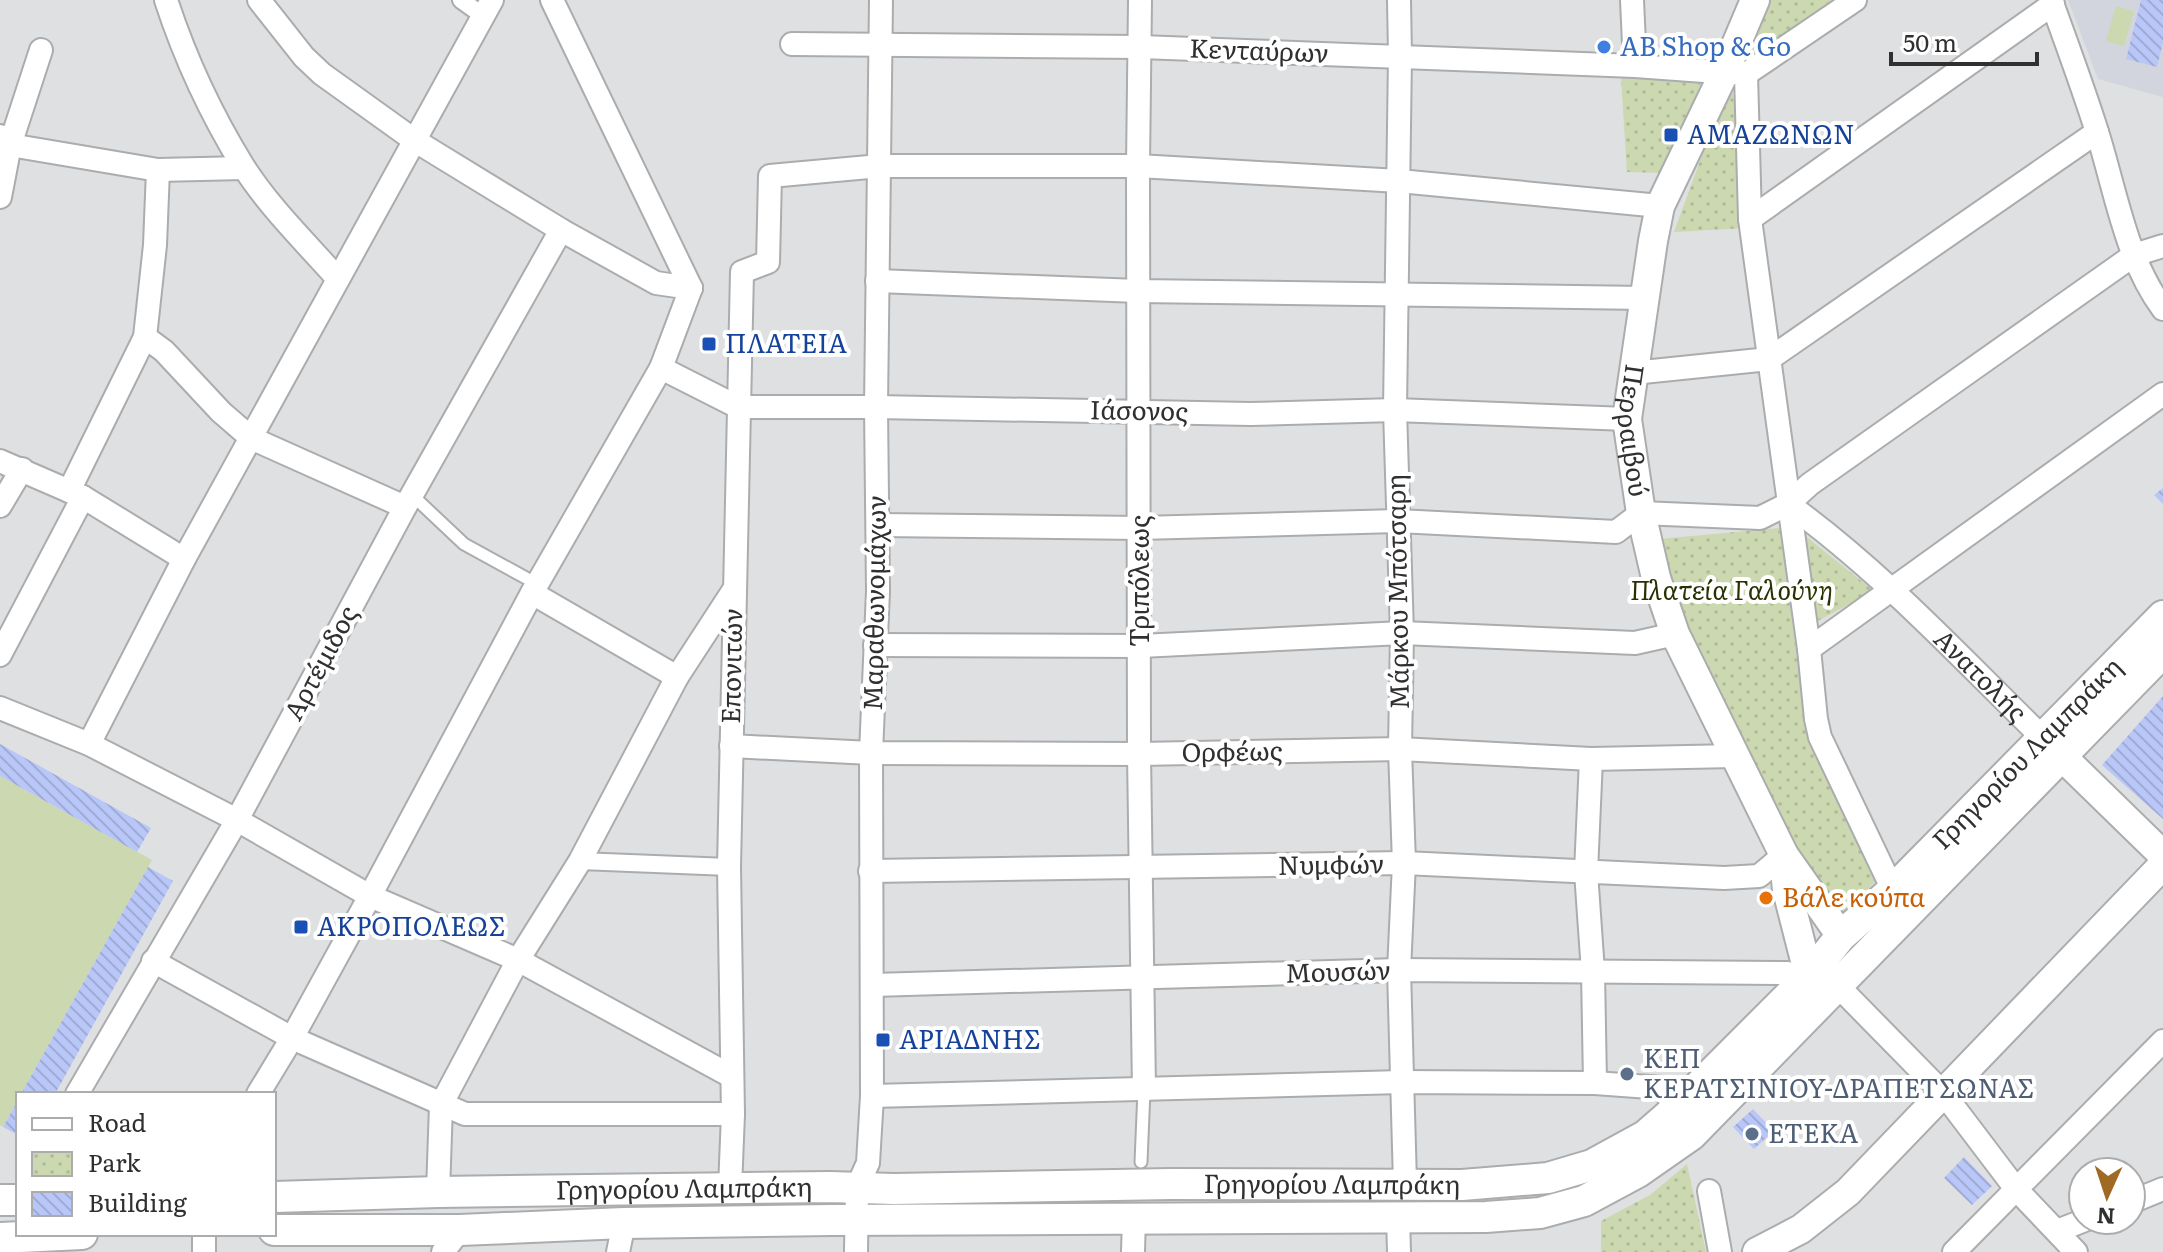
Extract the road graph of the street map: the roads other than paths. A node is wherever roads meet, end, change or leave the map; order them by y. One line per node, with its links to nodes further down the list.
1 (166, 0): 25 (street)
2 (259, 0): 22 (street)
3 (461, 0): 12 (street)
4 (552, 0): 36 (street)
5 (881, 0): 13 (street, Μαραθωνομάχων)
6 (1140, 0): 15 (street, Τριπόλεως)
7 (1399, 0): 17 (street, Μάρκου Μπότσαρη)
8 (1632, 0): 18 (street)
9 (1755, 0): 19 (street, Περραιβού)
10 (1855, 0): 19 (street)
11 (2052, 2): 20 (street); 30 (street)
12 (487, 7): 22 (street)
13 (882, 43): 14 (street, Κενταύρων); 15 (street, Κενταύρων); 23 (street, Μαραθωνομάχων)
14 (792, 44)
15 (1141, 47): 17 (street, Κενταύρων); 24 (street, Τριπόλεως)
16 (41, 50): 21 (street)
17 (1400, 56): 18 (street, Κενταύρων); 27 (street, Μάρκου Μπότσαρη)
18 (1635, 66): 19 (street, Κενταύρων)
19 (1736, 73): 29 (street, Περραιβού); 30 (street)
20 (2097, 132): 33 (street); 42 (street)
21 (5, 140): 26 (street); 28 (street)
22 (414, 140): 31 (street); 34 (street)
23 (880, 166): 24 (street); 35 (street, Μαραθωνομάχων); 46 (street, Επονιτών)
24 (1138, 166): 27 (street); 37 (street, Τριπόλεως)
25 (244, 168): 26 (street); 34 (street)
26 (158, 170): 41 (street)
27 (1399, 181): 29 (street); 38 (street, Μάρκου Μπότσαρη)
28 (0, 197)
29 (1660, 206): 39 (street, Περραιβού)
30 (1750, 219): 42 (street)
31 (561, 230): 36 (street); 55 (street, Αρτέμιδος)
32 (2163, 246): 33 (street)
33 (2134, 255): 40 (street); 56 (street)
34 (338, 279): 51 (street)
35 (877, 281): 37 (street); 47 (street, Μαραθωνομάχων)
36 (691, 288): 43 (street)
37 (1138, 291): 38 (street); 49 (street, Τριπόλεως)
38 (1397, 295): 39 (street); 48 (street, Μάρκου Μπότσαρη)
39 (1645, 298): 44 (street, Περραιβού)
40 (2163, 309)
41 (145, 337): 51 (street); 54 (street)
42 (1769, 359): 44 (street); 56 (street)
43 (661, 368): 46 (street, Ιάσονος); 63 (street)
44 (1633, 373): 50 (street, Περραιβού)
45 (2163, 394): 64 (street)
46 (738, 407): 47 (street, Ιάσονος); 65 (street, Επονιτών)
47 (876, 407): 49 (street, Ιάσονος); 60 (street, Μαραθωνομάχων)
48 (1395, 410): 49 (street, Ιάσονος); 50 (street, Ιάσονος); 59 (street, Μάρκου Μπότσαρη)
49 (1139, 411): 61 (street, Τριπόλεως)
50 (1627, 419): 58 (street, Περραιβού)
51 (251, 438): 55 (street); 62 (street)
52 (0, 461): 53 (street)
53 (22, 469): 54 (street); 57 (street)
54 (76, 494): 62 (street); 66 (street)
55 (409, 501): 63 (lane); 85 (street, Αρτέμιδος)
56 (1788, 504): 58 (street); 64 (street, Ανατολής); 72 (street)
57 (0, 506)
58 (1641, 513): 59 (street); 69 (street, Περραιβού)
59 (1398, 521): 61 (street); 68 (street, Μάρκου Μπότσαρη)
60 (878, 525): 61 (street); 70 (street, Μαραθωνομάχων)
61 (1140, 528): 71 (street, Τριπόλεως)
62 (184, 559): 77 (street)
63 (535, 588): 75 (street); 96 (street)
64 (1889, 589): 72 (street); 79 (street, Ανατολής)
65 (733, 591): 75 (street); 78 (street, Επονιτών)
66 (10, 614): 74 (street)
67 (2163, 616): 79 (main road, Γρηγορίου Λαμπράκη)
68 (1402, 633): 69 (street); 71 (street); 80 (street, Μάρκου Μπότσαρη)
69 (1675, 634): 83 (street, Περραιβού)
70 (875, 645): 71 (street); 81 (street, Μαραθωνομάχων)
71 (1141, 646): 82 (street, Τριπόλεως)
72 (1809, 649): 95 (street)
73 (2163, 652): 79 (main road, Γρηγορίου Λαμπράκη)
74 (0, 655)
75 (677, 677): 88 (street)
76 (0, 708): 77 (street)
77 (89, 744): 85 (street)
78 (731, 746): 81 (street, Ορφέως); 91 (street, Επονιτών)
79 (2052, 747): 87 (street, Ανατολής); 95 (main road, Γρηγορίου Λαμπράκη); 103 (main road, Γρηγορίου Λαμπράκη)
80 (1400, 749): 82 (street, Ορφέως); 84 (street, Ορφέως); 89 (street, Μάρκου Μπότσαρη)
81 (871, 753): 82 (street, Ορφέως); 93 (street, Μαραθωνομάχων)
82 (1139, 754): 92 (street, Τριπόλεως)
83 (1734, 756): 84 (street, Ορφέως); 86 (street, Περραιβού)
84 (1591, 759): 94 (street)
85 (237, 820): 96 (street); 99 (street, Αρτέμιδος)
86 (1784, 855): 94 (street, Νυμφών); 97 (street, Περραιβού); 103 (street, Περραιβού)
87 (2163, 855)
88 (580, 861): 91 (street); 98 (street)
89 (1404, 863): 92 (street, Νυμφών); 94 (street, Νυμφών); 100 (street, Μάρκου Μπότσαρη)
90 (2163, 865): 113 (street)
91 (729, 867): 107 (street, Επονιτών)
92 (1141, 868): 93 (street, Νυμφών); 102 (street, Τριπόλεως)
93 (870, 871): 104 (street, Μαραθωνομάχων)
94 (1586, 872): 101 (street)
95 (1893, 890): 97 (main road, Γρηγορίου Λαμπράκη)
96 (370, 896): 98 (street); 105 (street)
97 (1841, 936): 103 (main road, Γρηγορίου Λαμπράκη)
98 (518, 960): 107 (street); 115 (street)
99 (153, 961): 105 (street); 111 (street, Αρτέμιδος)
100 (1399, 970): 101 (street, Μουσών); 102 (street, Μουσών); 108 (street, Μάρκου Μπότσαρη)
101 (1593, 972): 103 (street, Μουσών); 109 (street)
102 (1142, 978): 104 (street, Μουσών); 110 (street, Τριπόλεως)
103 (1814, 982): 113 (street); 116 (main road, Γρηγορίου Λαμπράκη); 127 (main road, Γρηγορίου Λαμπράκη)
104 (873, 985): 114 (street, Μαραθωνομάχων)
105 (292, 1038): 112 (street); 115 (street)
106 (2163, 1041): 121 (street)
107 (731, 1076): 117 (street, Επονιτών)
108 (1402, 1082): 109 (street); 110 (street); 119 (street, Μάρκου Μπότσαρη)
109 (1595, 1083): 116 (street)
110 (1144, 1090): 114 (street); 118 (lane, Τριπόλεως)
111 (78, 1092)
112 (259, 1092)
113 (1944, 1094): 121 (street); 140 (street)
114 (872, 1096): 125 (street, Μαραθωνομάχων)
115 (441, 1105): 117 (street); 123 (street)
116 (1676, 1109): 119 (main road, Γρηγορίου Λαμπράκη)
117 (733, 1114): 120 (street, Επονιτών)
118 (1141, 1162)
119 (1405, 1183): 125 (main road, Γρηγορίου Λαμπράκη)
120 (730, 1188): 123 (main road, Γρηγορίου Λαμπράκη); 125 (main road, Γρηγορίου Λαμπράκη)
121 (2016, 1189): 130 (street); 141 (street)
122 (1709, 1191): 139 (street)
123 (438, 1192): 124 (main road, Γρηγορίου Λαμπράκη)
124 (276, 1197)
125 (857, 1204): 126 (main road, Γρηγορίου Λαμπράκη); 133 (main road, Γρηγορίου Λαμπράκη); 136 (street, Μαραθωνομάχων)
126 (1134, 1217): 127 (main road, Γρηγορίου Λαμπράκη); 137 (street)
127 (1398, 1217): 138 (street)
128 (2067, 1227): 130 (street)
129 (276, 1230): 134 (main road, Γρηγορίου Λαμπράκη)
130 (2057, 1231): 142 (street)
131 (75, 1236): 135 (main road)
132 (0, 1238): 135 (main road)
133 (621, 1238): 134 (main road, Γρηγορίου Λαμπράκη)
134 (452, 1241)
135 (45, 1244)
136 (856, 1252)
137 (1133, 1252)
138 (1399, 1252)
139 (1720, 1252)
140 (1757, 1252)
141 (1954, 1252)
142 (2076, 1252)

